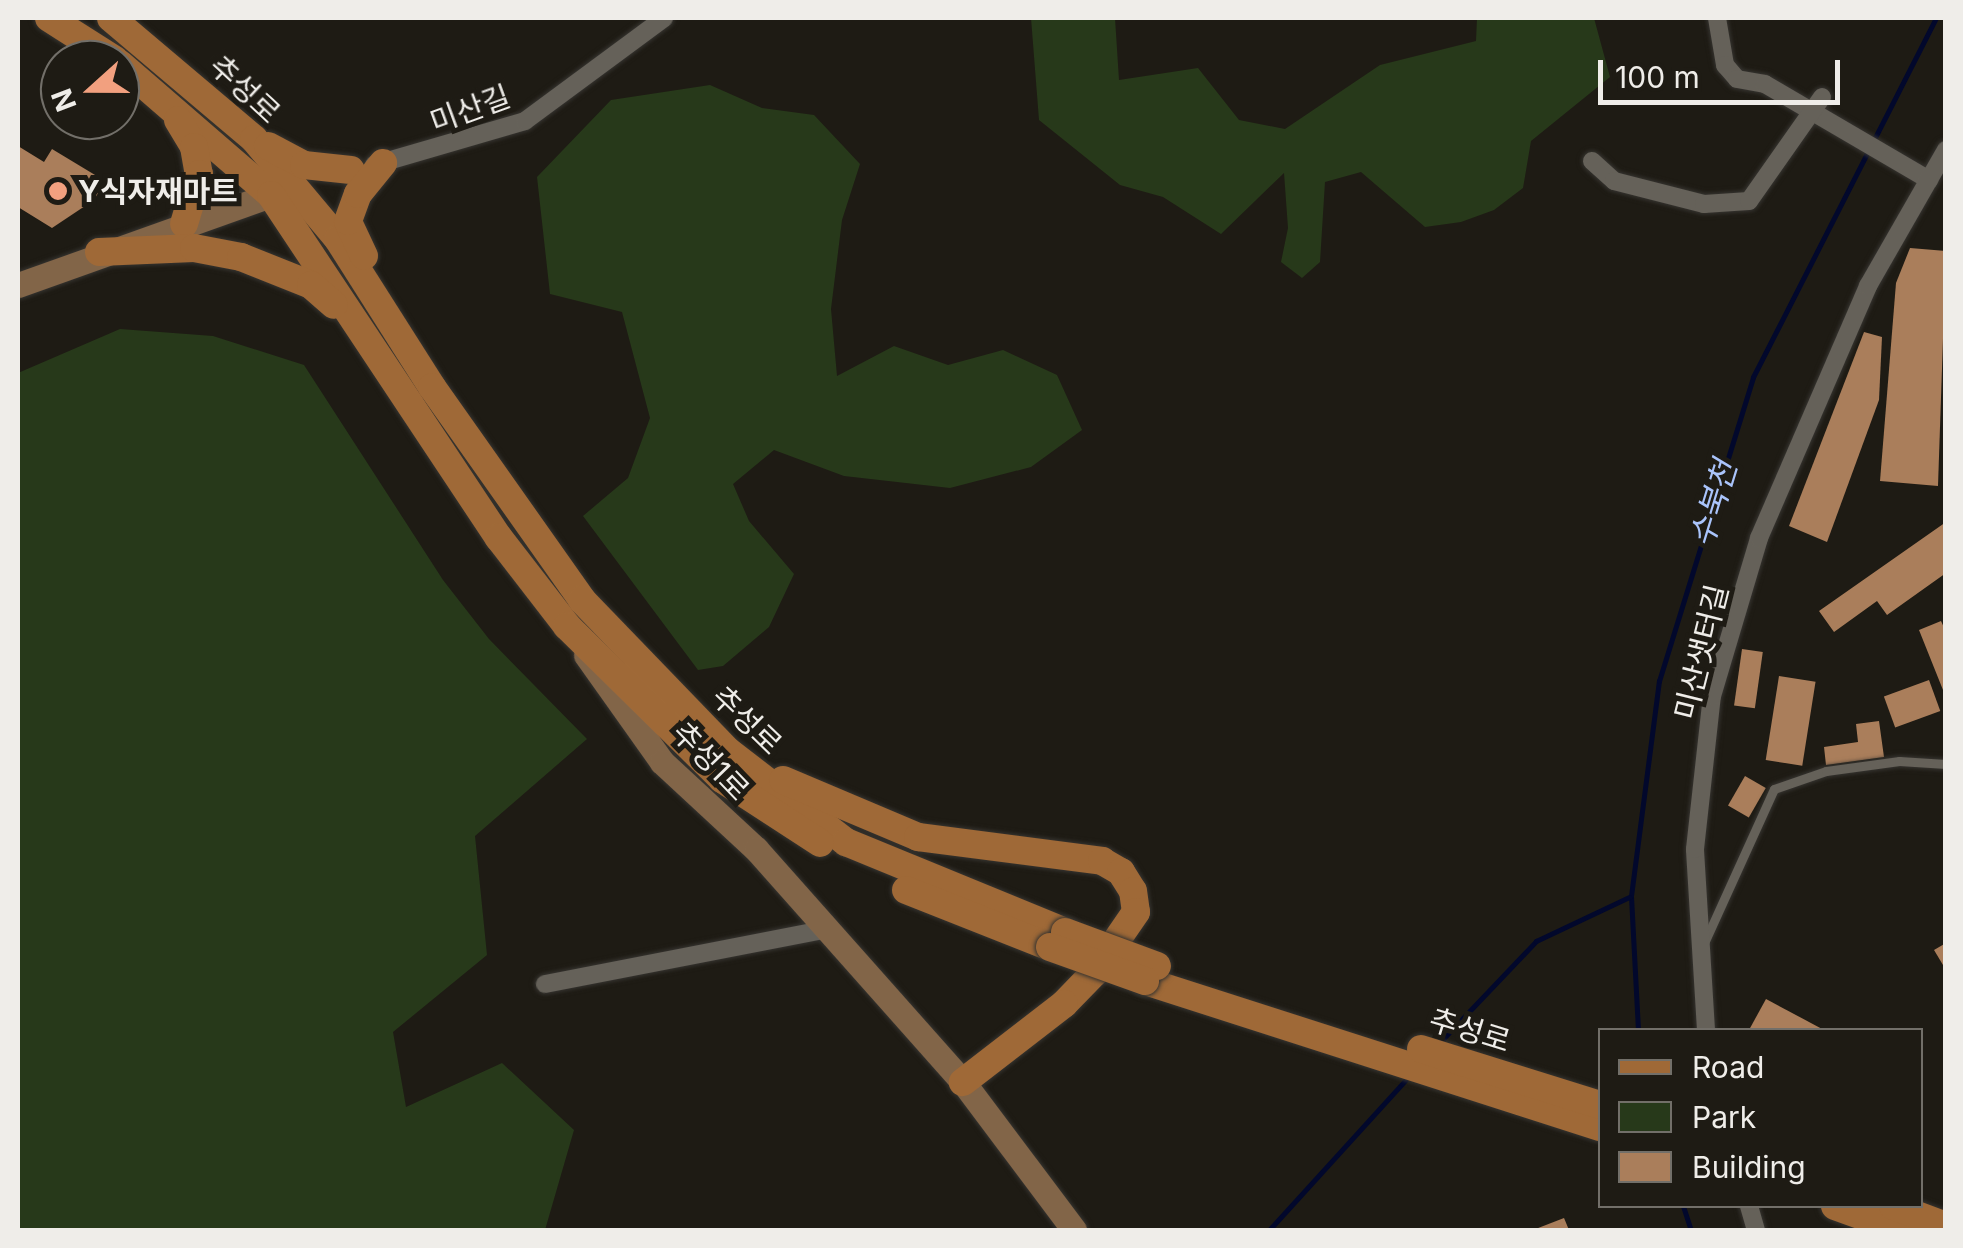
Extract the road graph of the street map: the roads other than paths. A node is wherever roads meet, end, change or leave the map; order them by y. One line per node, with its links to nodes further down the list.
1 (48, 18): 5 (main road, 추성로)
2 (111, 18): 10 (main road, 추성로)
3 (664, 18): 13 (street, 미산길)
4 (1717, 18): 9 (street)
5 (83, 40)
6 (140, 80): 8 (main road, 추성로)
7 (1822, 98): 9 (street)
8 (166, 102): 16 (main road, 추성로); 17 (main road)
9 (1817, 119): 12 (street); 15 (street)
10 (254, 139): 14 (main road); 16 (main road, 추성로)
11 (1946, 150): 15 (street, 미산샛터길)
12 (1592, 162)
13 (384, 163): 14 (street, 미산길); 20 (main road)
14 (351, 170): 16 (street, 미산길)
15 (1923, 178): 27 (street, 미산샛터길)
16 (280, 188): 17 (street); 20 (main road, 추성로); 21 (main road, 추성로)
17 (184, 224): 18 (street)
18 (99, 252): 19 (street); 21 (main road)
19 (18, 285)
20 (380, 305): 23 (main road, 추성로)
21 (366, 332): 22 (main road, 추성로)
22 (567, 626): 25 (street, 추성1로); 26 (main road, 추성로)
23 (729, 752): 26 (main road, 추성로); 31 (main road)
24 (1946, 764): 27 (lane)
25 (824, 930): 28 (street); 31 (street, 추성1로)
26 (1057, 939): 30 (main road, 추성로, bridge)
27 (1698, 969): 29 (street, 미산샛터길)
28 (545, 984)
29 (1706, 1028)
30 (1380, 1046): 32 (main road, 추성로); 33 (main road, 추성로)
31 (963, 1082): 37 (street, 추성1로)
32 (1598, 1104)
33 (1598, 1126)
34 (1840, 1208): 38 (main road)
35 (1899, 1208): 36 (main road)
36 (1946, 1226)
37 (1074, 1230)
38 (1900, 1230)

